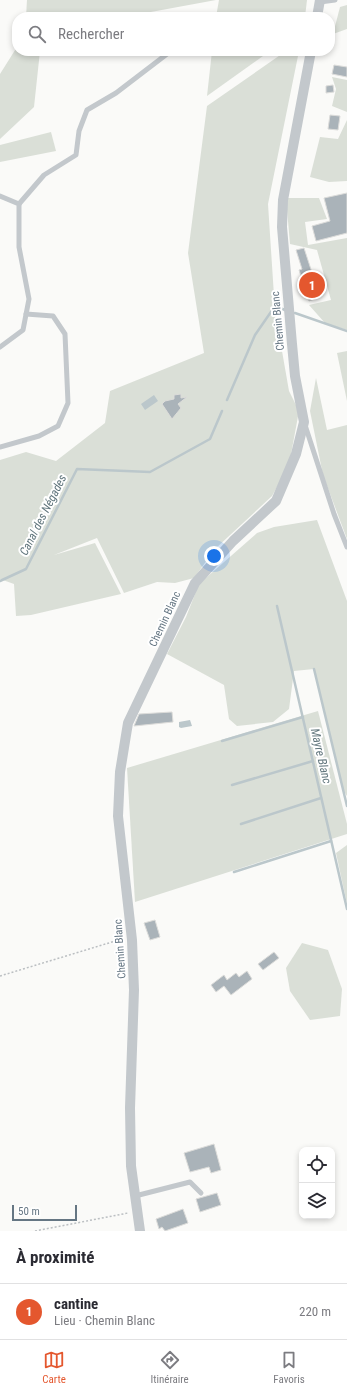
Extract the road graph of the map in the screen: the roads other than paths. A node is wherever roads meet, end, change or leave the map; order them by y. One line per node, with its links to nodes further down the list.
1 (335, 0): 2 (lane)
2 (320, 1): 3 (street)
3 (318, 12)
4 (164, 56): 7 (lane)
5 (310, 56): 10 (street, Chemin Blanc)
6 (0, 196): 7 (lane)
7 (19, 204): 8 (lane)
8 (26, 314): 9 (lane); 11 (lane)
9 (0, 347)
10 (304, 422): 12 (lane); 14 (street, Chemin Blanc)
11 (0, 447)
12 (347, 547)
13 (201, 1193): 14 (lane)
14 (135, 1196): 15 (street, Chemin Blanc)
15 (140, 1231)

